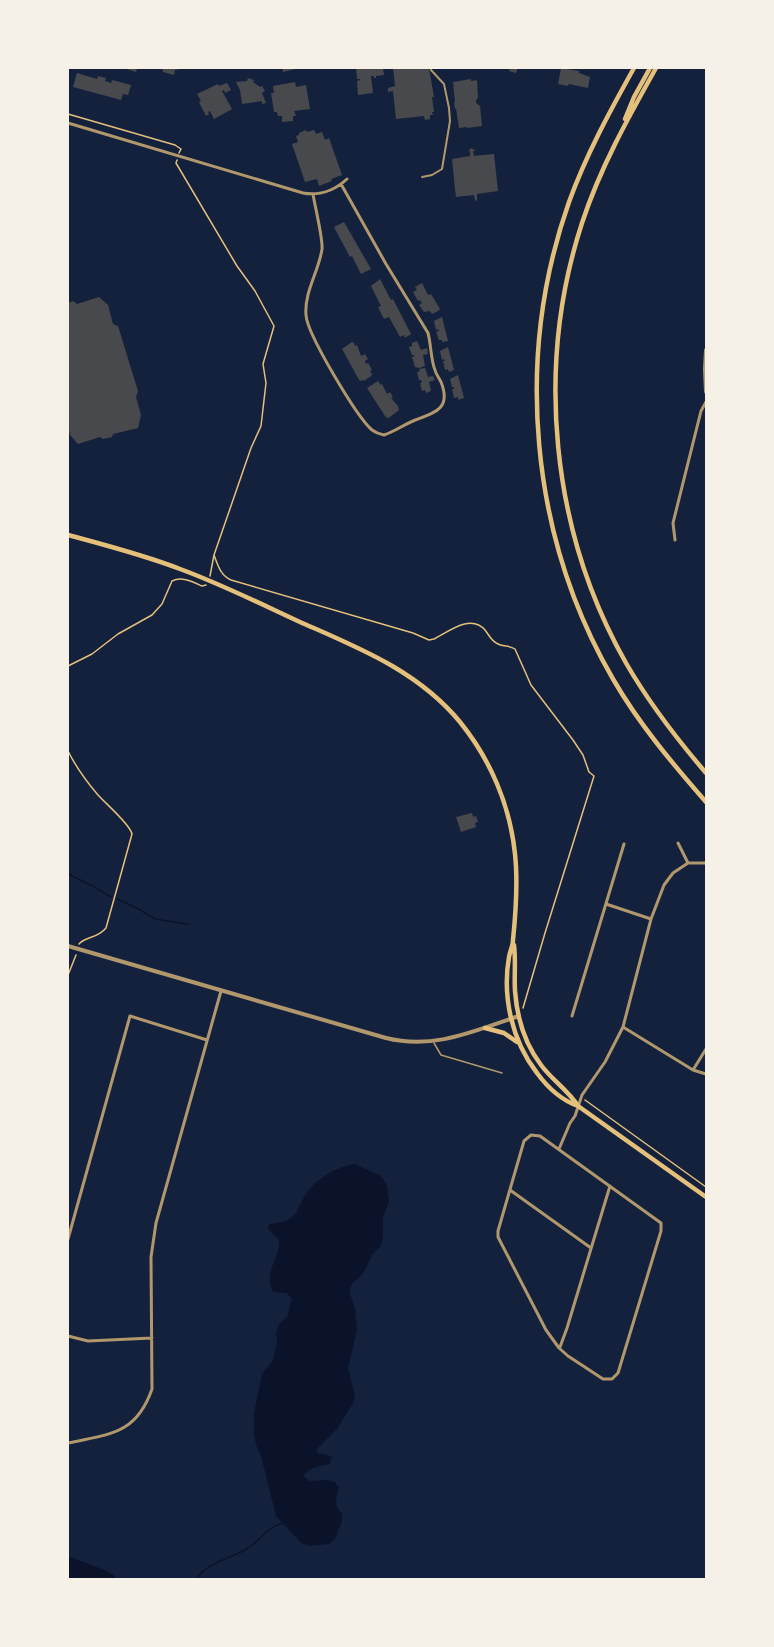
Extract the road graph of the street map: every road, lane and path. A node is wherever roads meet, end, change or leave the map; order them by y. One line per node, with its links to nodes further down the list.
1 (431, 68): 9 (street)
2 (634, 68): 24 (main road)
3 (650, 68): 7 (main road)
4 (656, 68): 7 (main road)
5 (68, 114): 8 (path)
6 (68, 123): 8 (street)
7 (623, 127): 23 (main road)
8 (178, 155): 12 (street); 18 (path)
9 (422, 177)
10 (347, 179): 11 (street)
11 (341, 184): 12 (street); 12 (street)
12 (313, 194)
13 (706, 350): 14 (street)
14 (706, 392)
15 (706, 402): 17 (street)
16 (68, 535): 31 (main road)
17 (675, 540)
18 (214, 555): 19 (path); 37 (path)
19 (210, 577)
20 (206, 584): 21 (path)
21 (68, 666)
22 (68, 752): 32 (path)
23 (706, 773)
24 (706, 802)
25 (678, 843): 27 (street)
26 (624, 844): 29 (street)
27 (688, 863): 28 (street); 30 (street)
28 (706, 863)
29 (606, 904): 30 (street); 39 (street)
30 (651, 919): 41 (street)
31 (513, 942): 38 (main road); 40 (main road)
32 (79, 944)
33 (68, 948): 36 (street)
34 (76, 955): 35 (path)
35 (68, 975)
36 (221, 991): 43 (street); 44 (street)
37 (523, 1012)
38 (519, 1016): 40 (street); 51 (main road)
39 (572, 1016)
40 (511, 1019): 42 (street); 45 (main road)
41 (623, 1026): 47 (street); 51 (street)
42 (485, 1028): 44 (street); 45 (main road)
43 (207, 1040): 57 (street); 61 (street)
44 (434, 1042): 48 (lane)
45 (519, 1044): 51 (main road)
46 (706, 1049): 47 (street)
47 (693, 1070): 49 (street)
48 (502, 1073)
49 (706, 1074)
50 (589, 1103): 54 (path)
51 (578, 1106): 52 (street); 56 (main road)
52 (559, 1149): 53 (street); 55 (street)
53 (610, 1186): 59 (street); 62 (street)
54 (706, 1187)
55 (510, 1190): 59 (street); 62 (street)
56 (706, 1197)
57 (68, 1232): 58 (street)
58 (68, 1239)
59 (591, 1248): 62 (street)
60 (68, 1336): 61 (street)
61 (152, 1338): 63 (street)
62 (559, 1348)
63 (68, 1443)

